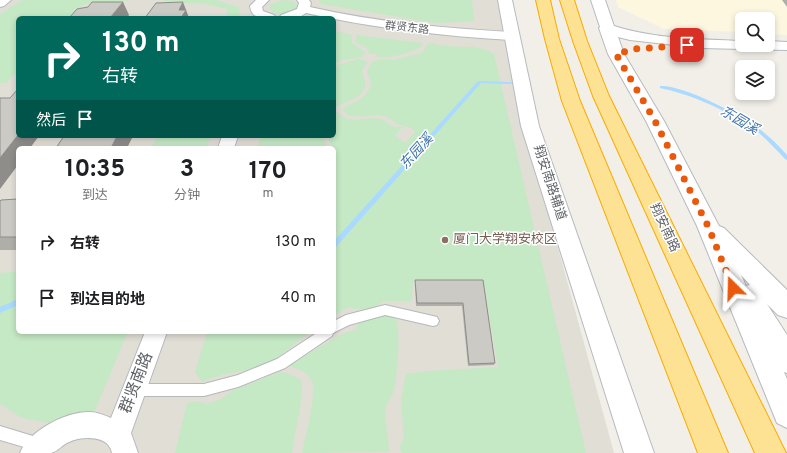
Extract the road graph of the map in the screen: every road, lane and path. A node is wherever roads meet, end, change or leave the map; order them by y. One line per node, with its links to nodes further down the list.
1 (5, 0): 7 (street)
2 (263, 0): 9 (street)
3 (505, 0): 12 (main road, 翔安南路辅道)
4 (543, 0): 31 (highway)
5 (567, 0): 32 (highway, 翔安南路)
6 (598, 0): 11 (main road)
7 (0, 4)
8 (304, 4): 10 (street); 12 (street, 群贤东路)
9 (264, 16)
10 (292, 16)
11 (606, 28): 13 (main road); 17 (main road)
12 (510, 36): 30 (main road, 翔安南路辅道)
13 (701, 44): 14 (main road); 17 (main road)
14 (735, 45)
15 (775, 46): 16 (main road)
16 (787, 46)
17 (616, 54): 18 (main road)
18 (708, 226): 19 (main road); 24 (main road); 26 (main road)
19 (787, 306)
20 (433, 321): 21 (lane)
21 (336, 327)
22 (155, 334): 25 (street, 群贤南路)
23 (325, 334): 25 (lane)
24 (787, 360)
25 (134, 390): 28 (street, 群贤南路)
26 (787, 413)
27 (0, 433): 29 (lane)
28 (121, 444): 29 (street)
29 (37, 449)
30 (639, 453)
31 (713, 453)
32 (770, 453)

